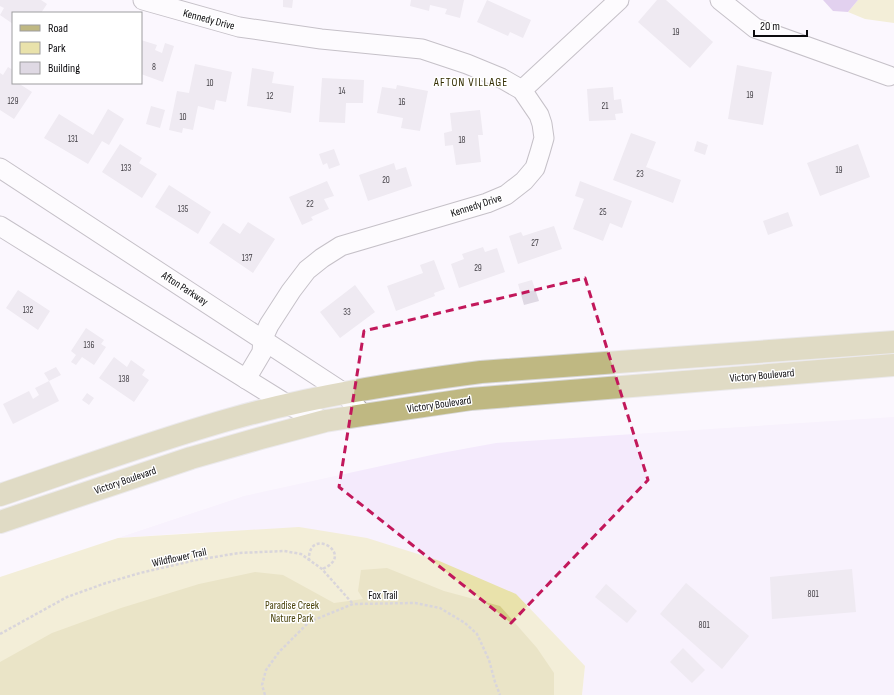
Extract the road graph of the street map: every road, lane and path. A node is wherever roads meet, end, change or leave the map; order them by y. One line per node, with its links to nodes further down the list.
1 (143, 0): 5 (street, Kennedy Drive)
2 (619, 0): 5 (street)
3 (720, 0): 4 (street)
4 (890, 76)
5 (522, 90): 8 (street, Kennedy Drive)
6 (0, 168): 8 (street, Afton Parkway)
7 (0, 226): 11 (street)
8 (263, 338): 11 (street, Kennedy Drive); 12 (street, Afton Parkway)
9 (894, 342): 12 (main road, Victory Boulevard)
10 (894, 365): 14 (main road, Victory Boulevard)
11 (246, 379): 13 (street)
12 (344, 393): 13 (main road, Victory Boulevard); 14 (street, Afton Parkway)
13 (288, 405): 15 (street); 16 (main road, Victory Boulevard)
14 (363, 415): 15 (main road, Victory Boulevard)
15 (325, 422): 17 (main road, Victory Boulevard)
16 (0, 495)
17 (0, 522)
18 (309, 561): 19 (path, Wildflower Trail); 19 (path); 21 (path, Wildflower Trail)
19 (322, 569): 20 (path, Wildflower Trail)
20 (353, 604): 22 (path, Fox Trail); 23 (path, Fox Trail)
21 (0, 634)
22 (499, 694)
23 (265, 695)

